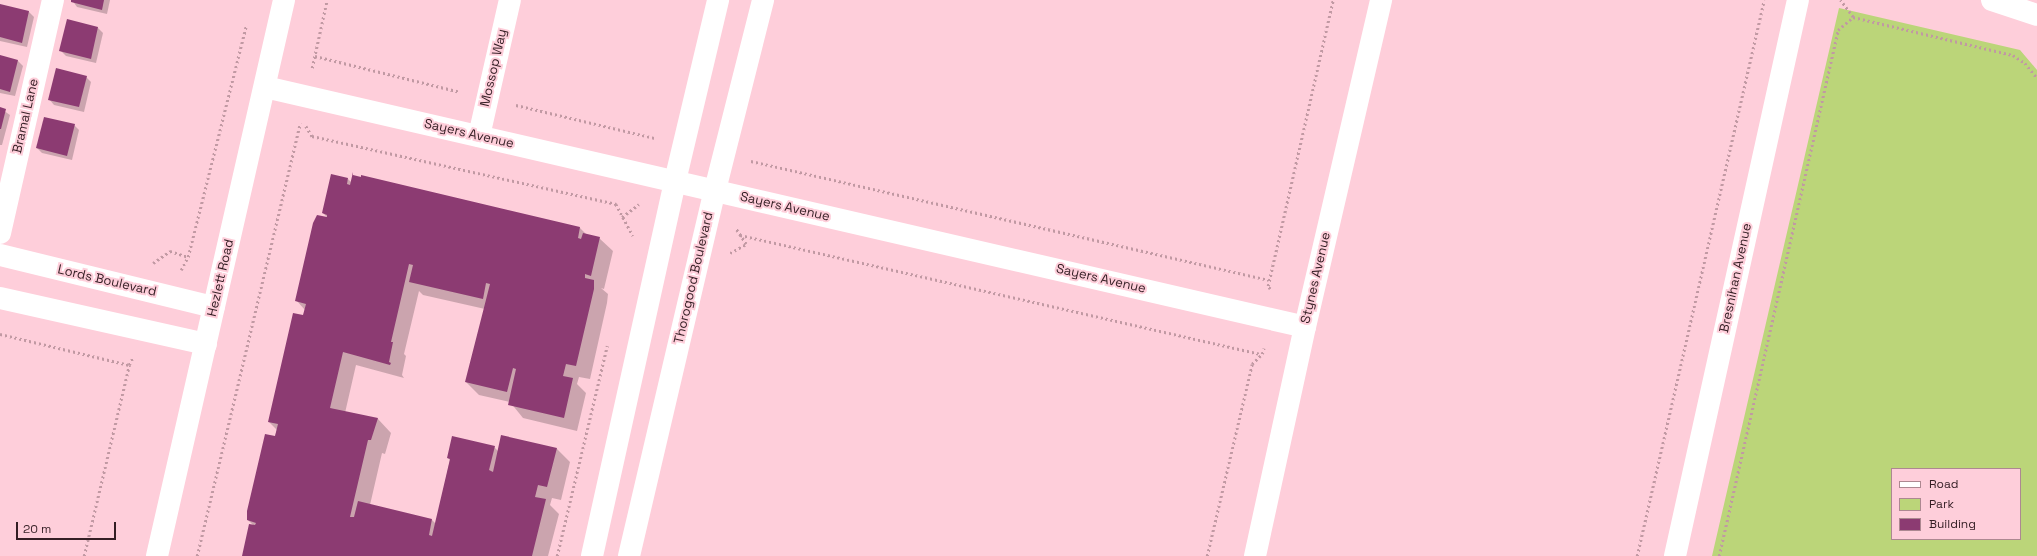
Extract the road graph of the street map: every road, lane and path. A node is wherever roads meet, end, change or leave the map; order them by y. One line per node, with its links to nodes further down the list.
1 (53, 0): 26 (street, Bramal Lane)
2 (284, 0): 18 (street, Hezlett Road)
3 (327, 0): 16 (path)
4 (510, 0): 19 (street, Mossop Way)
5 (718, 0): 22 (street)
6 (763, 0): 23 (street, Thorogood Boulevard)
7 (1333, 0): 31 (path)
8 (1382, 0): 35 (street, Stynes Avenue)
9 (1764, 0): 48 (path)
10 (1798, 0): 49 (street, Bresnihan Avenue)
11 (1840, 0): 14 (path)
12 (1992, 0): 13 (street)
13 (2037, 15)
14 (1853, 17): 17 (path); 50 (path)
15 (247, 22): 30 (path)
16 (315, 56): 19 (path); 20 (path)
17 (2037, 78)
18 (265, 87): 20 (street, Sayers Avenue); 33 (street, Hezlett Road)
19 (487, 98): 21 (street, Mossop Way); 22 (path)
20 (304, 107): 21 (street, Sayers Avenue); 28 (path); 42 (path)
21 (479, 136): 24 (street, Sayers Avenue)
22 (684, 145): 24 (street)
23 (724, 155): 25 (street, Thorogood Boulevard); 31 (path)
24 (675, 181): 25 (street, Sayers Avenue); 44 (street)
25 (715, 190): 34 (street, Sayers Avenue); 45 (street, Thorogood Boulevard)
26 (0, 233)
27 (740, 235): 38 (path)
28 (631, 244)
29 (0, 255): 33 (street, Lords Boulevard)
30 (188, 257)
31 (1269, 280): 34 (path)
32 (0, 298): 37 (street)
33 (214, 307): 37 (street, Hezlett Road)
34 (1271, 318): 35 (street, Sayers Avenue); 38 (path)
35 (1305, 327): 47 (street, Stynes Avenue)
36 (607, 343): 43 (path)
37 (206, 344): 41 (street, Hezlett Road)
38 (1262, 354): 46 (path)
39 (129, 365): 40 (path)
40 (84, 556)
41 (156, 556)
42 (197, 556)
43 (557, 556)
44 (592, 556)
45 (629, 556)
46 (1207, 556)
47 (1255, 556)
48 (1637, 556)
49 (1675, 556)
50 (1719, 556)

